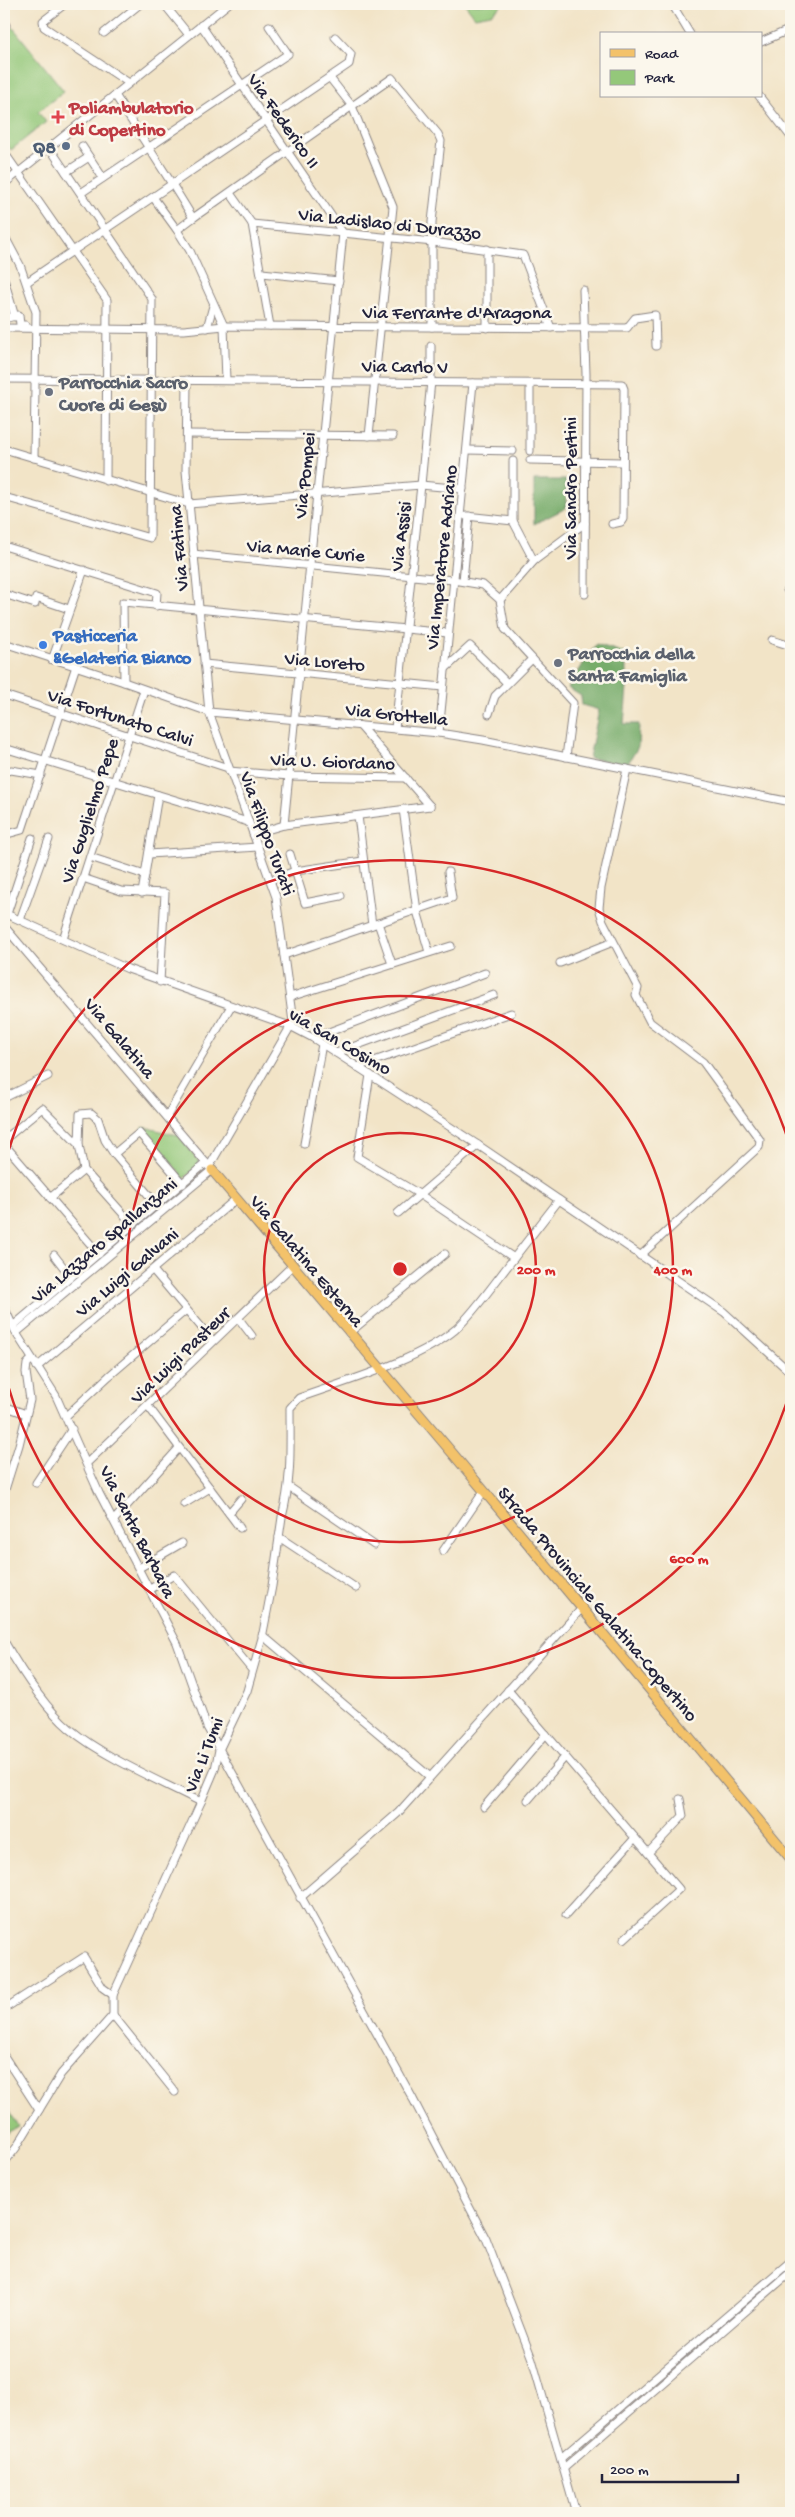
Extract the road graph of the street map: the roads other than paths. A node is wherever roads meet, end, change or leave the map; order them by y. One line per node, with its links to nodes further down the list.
1 (65, 4): 16 (street)
2 (140, 4): 11 (street)
3 (164, 4): 12 (street)
4 (228, 4): 6 (street)
5 (672, 4): 10 (street)
6 (219, 7): 7 (street)
7 (201, 25): 12 (street); 17 (street, Via Federico II)
8 (269, 26): 17 (street)
9 (791, 29): 14 (street)
10 (689, 32)
11 (104, 33)
12 (189, 34): 16 (street)
13 (335, 37): 15 (street)
14 (762, 42)
15 (330, 78): 20 (street); 21 (street)
16 (129, 83): 18 (street)
17 (241, 86): 21 (street, Via Federico II); 25 (street)
18 (115, 95): 24 (street); 25 (street)
19 (761, 98): 22 (street)
20 (352, 106): 26 (street); 43 (street); 44 (street)
21 (267, 120): 26 (street, Via Federico II); 33 (street)
22 (791, 137)
23 (82, 146): 28 (street)
24 (50, 147): 29 (street); 30 (street)
25 (148, 148): 31 (street); 33 (street)
26 (287, 151): 34 (street); 41 (street, Via Federico II)
27 (4, 152): 29 (street)
28 (89, 157): 30 (street); 31 (street)
29 (19, 171): 32 (street); 46 (street)
30 (66, 172): 35 (street)
31 (103, 178): 35 (street)
32 (4, 184)
33 (172, 184): 36 (street); 37 (street)
34 (230, 193): 37 (street); 38 (street)
35 (80, 194): 39 (street)
36 (153, 197): 39 (street); 40 (street)
37 (192, 218): 40 (street)
38 (252, 224): 41 (street, Via Ladislao di Durazzo); 47 (street)
39 (105, 229): 46 (street); 67 (street)
40 (177, 230): 52 (street)
41 (343, 233): 43 (street, Via Ladislao di Durazzo); 49 (street, Via Pompei)
42 (4, 235): 50 (street)
43 (390, 238): 44 (street, Via Ladislao di Durazzo); 59 (street)
44 (432, 242): 45 (street, Via Ladislao di Durazzo); 60 (street)
45 (487, 249): 63 (street); 64 (street, Via Ladislao di Durazzo)
46 (74, 250): 50 (street); 66 (street)
47 (262, 273): 49 (street); 57 (street)
48 (4, 280): 53 (street)
49 (339, 281): 58 (street, Via Pompei)
50 (27, 282): 55 (street)
51 (583, 290): 65 (street, Via Sandro Pertini)
52 (214, 306): 56 (street); 62 (street)
53 (15, 317): 54 (street); 55 (street)
54 (4, 319)
55 (36, 326): 61 (street, Via Ferrante d'Aragona); 66 (street, Via Ferrante d'Aragona); 71 (street)
56 (224, 326): 57 (street, Via Ferrante d'Aragona); 62 (street, Via Ferrante d'Aragona); 75 (street)
57 (270, 326): 58 (street, Via Ferrante d'Aragona)
58 (335, 327): 59 (street, Via Ferrante d'Aragona); 76 (street, Via Pompei)
59 (380, 327): 60 (street, Via Ferrante d'Aragona); 77 (street)
60 (432, 327): 63 (street, Via Ferrante d'Aragona)
61 (4, 328)
62 (207, 328): 67 (street, Via Ferrante d'Aragona)
63 (487, 328): 64 (street, Via Ferrante d'Aragona)
64 (551, 328): 65 (street, Via Ferrante d'Aragona)
65 (585, 328): 69 (street, Via Ferrante d'Aragona); 80 (street, Via Sandro Pertini)
66 (106, 329): 67 (street, Via Ferrante d'Aragona); 72 (street)
67 (152, 329): 73 (street)
68 (431, 346): 78 (street, Via Assisi)
69 (656, 346)
70 (4, 379): 71 (street, Via Carlo V)
71 (36, 380): 72 (street, Via Carlo V); 90 (street)
72 (106, 380): 73 (street, Via Carlo V); 95 (street)
73 (152, 380): 74 (street, Via Carlo V); 98 (street)
74 (188, 380): 75 (street, Via Carlo V); 82 (street, Via Fatima)
75 (226, 380): 76 (street, Via Carlo V)
76 (328, 380): 77 (street, Via Carlo V); 83 (street, Via Pompei)
77 (375, 381): 78 (street, Via Carlo V); 84 (street)
78 (431, 381): 79 (street, Via Carlo V); 96 (street, Via Assisi)
79 (473, 383): 81 (street, Via Carlo V); 87 (street, Via Imperatore Adriano)
80 (586, 383): 81 (street, Via Carlo V); 93 (street, Via Sandro Pertini); 94 (street, Via Carlo V)
81 (530, 384): 89 (street)
82 (187, 434): 83 (street); 101 (street, Via Fatima)
83 (323, 436): 84 (street); 99 (street, Via Pompei)
84 (368, 436): 85 (street)
85 (393, 436)
86 (4, 449): 90 (street)
87 (467, 450): 88 (street); 97 (street, Via Imperatore Adriano)
88 (514, 450)
89 (530, 451)
90 (34, 458): 95 (street)
91 (530, 460): 93 (street)
92 (513, 461): 104 (street)
93 (585, 462): 94 (street); 105 (street, Via Sandro Pertini)
94 (622, 462): 106 (street)
95 (106, 481): 98 (street)
96 (421, 485): 97 (street); 99 (street); 112 (street, Via Assisi)
97 (463, 489): 102 (street, Via Imperatore Adriano)
98 (150, 494): 100 (street); 101 (street)
99 (317, 494): 101 (street); 110 (street, Via Pompei)
100 (4, 497)
101 (189, 504): 108 (street, Via Fatima)
102 (460, 515): 103 (street); 113 (street, Via Imperatore Adriano)
103 (469, 516): 104 (street); 114 (street)
104 (513, 521): 109 (street)
105 (584, 522): 109 (street); 116 (street, Via Sandro Pertini)
106 (612, 524)
107 (4, 546): 111 (street)
108 (193, 554): 110 (street, Via Marie Curie); 120 (street, Via Fatima)
109 (534, 561): 117 (street)
110 (310, 566): 112 (street, Via Marie Curie); 121 (street, Via Pompei)
111 (84, 570): 118 (street); 119 (street)
112 (411, 574): 113 (street, Via Marie Curie); 122 (street, Via Assisi)
113 (454, 580): 114 (street, Via Marie Curie); 123 (street, Via Imperatore Adriano)
114 (463, 581): 117 (street, Via Marie Curie)
115 (4, 594): 119 (street)
116 (584, 594)
117 (500, 600): 129 (street)
118 (156, 606): 120 (street); 135 (street)
119 (69, 609): 130 (street)
120 (199, 610): 121 (street); 131 (street, Via Fatima)
121 (304, 620): 122 (street); 134 (street, Via Pompei)
122 (405, 631): 123 (street); 136 (street, Via Assisi)
123 (448, 633): 126 (street, Via Imperatore Adriano)
124 (772, 640): 127 (street)
125 (4, 644): 130 (street, Via Grottella)
126 (447, 644): 128 (street); 133 (street, Via Imperatore Adriano)
127 (791, 646)
128 (462, 653): 133 (street); 137 (street)
129 (532, 659): 137 (street); 150 (street)
130 (52, 660): 132 (street, Via Grottella)
131 (204, 664): 134 (street, Via Loreto); 141 (street, Via Fatima)
132 (76, 666): 135 (street, Via Grottella); 142 (street)
133 (445, 669): 138 (street, Via Imperatore Adriano)
134 (300, 674): 136 (street, Via Loreto); 144 (street, Via Pompei)
135 (124, 682): 139 (street, Via Grottella)
136 (400, 683): 138 (street, Via Loreto); 146 (street, Via Assisi)
137 (507, 683): 143 (street)
138 (443, 687): 147 (street, Via Imperatore Adriano)
139 (144, 690): 141 (street, Via Grottella); 148 (street, Via Guglielmo Pepe)
140 (4, 695): 142 (street, Via Fortunato Calvi)
141 (209, 712): 144 (street, Via Grottella); 153 (street, Via Filippo Turati)
142 (61, 713): 148 (street, Via Fortunato Calvi); 151 (street)
143 (489, 714)
144 (296, 720): 145 (street, Via Grottella); 156 (street, Via Pompei)
145 (360, 726): 146 (street, Via Grottella); 157 (street)
146 (395, 729): 147 (street, Via Grottella)
147 (439, 733): 150 (street, Via Grottella)
148 (128, 736): 153 (street, Via Fortunato Calvi); 158 (street, Via Guglielmo Pepe)
149 (4, 748): 151 (street)
150 (566, 756): 152 (street, Via Grottella)
151 (45, 760): 155 (street); 158 (street)
152 (627, 769): 160 (street, Via Grottella); 187 (street)
153 (229, 770): 156 (street, Via U. Giordano); 163 (street, Via Filippo Turati)
154 (4, 772): 155 (street)
155 (40, 775): 166 (street)
156 (289, 776): 157 (street, Via U. Giordano); 164 (street, Via Pompei)
157 (406, 778): 161 (street)
158 (114, 781): 159 (street); 172 (street, Via Guglielmo Pepe)
159 (158, 795): 163 (street); 170 (street)
160 (791, 800)
161 (403, 809): 162 (street); 181 (street)
162 (358, 816): 164 (street); 173 (street)
163 (248, 822): 165 (street, Via Filippo Turati)
164 (284, 825): 165 (street)
165 (253, 834): 169 (street, Via Filippo Turati)
166 (4, 835)
167 (32, 838): 182 (street)
168 (49, 839): 183 (street)
169 (258, 847): 170 (street); 178 (street, Via Filippo Turati)
170 (149, 854): 176 (street)
171 (290, 854): 174 (street)
172 (90, 857): 176 (street); 177 (street, Via Guglielmo Pepe)
173 (363, 861): 174 (street); 184 (street)
174 (295, 871): 178 (street); 180 (street)
175 (448, 872): 181 (street)
176 (145, 875): 179 (street)
177 (83, 878): 179 (street); 186 (street, Via Guglielmo Pepe)
178 (270, 880): 190 (street, Via Filippo Turati)
179 (142, 893): 194 (street)
180 (341, 896)
181 (418, 911): 184 (street); 189 (street)
182 (5, 914): 183 (street, via San Cosimo)
183 (20, 920): 186 (street, via San Cosimo)
184 (375, 924): 190 (street); 192 (street)
185 (4, 926): 207 (street, Via Galatina)
186 (63, 939): 194 (street, via San Cosimo)
187 (614, 942): 191 (street); 227 (street)
188 (451, 946): 189 (street)
189 (429, 952): 192 (street)
190 (284, 955): 196 (street, Via Filippo Turati)
191 (560, 963)
192 (392, 964): 196 (street)
193 (485, 973): 200 (street)
194 (160, 982): 197 (street, via San Cosimo)
195 (494, 996): 202 (street)
196 (290, 997): 199 (street, Via Filippo Turati)
197 (230, 1006): 199 (street, via San Cosimo); 207 (street)
198 (511, 1013): 203 (street)
199 (290, 1026): 200 (street, via San Cosimo); 214 (street)
200 (313, 1038): 201 (street, via San Cosimo)
201 (322, 1044): 202 (street, via San Cosimo); 210 (street)
202 (336, 1053): 203 (street, via San Cosimo)
203 (357, 1067): 204 (street, via San Cosimo)
204 (370, 1075): 212 (street, via San Cosimo); 217 (street)
205 (48, 1076): 206 (street)
206 (4, 1098)
207 (167, 1116): 214 (street, Via Galatina)
208 (4, 1140): 211 (street)
209 (4, 1144): 218 (street)
210 (304, 1144)
211 (80, 1145): 213 (street); 215 (street)
212 (478, 1145): 217 (street); 220 (street, via San Cosimo)
213 (114, 1154): 216 (street); 221 (street)
214 (209, 1167): 216 (street, Via Lazzaro Spallanzani); 219 (main road, Via Galatina Esterna); 235 (street, Via Lazzaro Spallanzani)
215 (84, 1170): 218 (street); 223 (street)
216 (182, 1184): 221 (street, Via Lazzaro Spallanzani)
217 (419, 1194): 222 (street); 228 (street)
218 (50, 1198): 224 (street)
219 (236, 1199): 229 (main road, Via Galatina Esterna); 230 (street, Via Luigi Galvani)
220 (559, 1200): 227 (street, via San Cosimo); 228 (street)
221 (157, 1205): 223 (street, Via Lazzaro Spallanzani)
222 (398, 1214)
223 (133, 1225): 224 (street, Via Lazzaro Spallanzani)
224 (99, 1254): 231 (street, Via Lazzaro Spallanzani)
225 (445, 1254): 236 (street)
226 (54, 1255): 231 (street)
227 (640, 1256): 242 (street, via San Cosimo)
228 (514, 1258): 241 (street)
229 (292, 1266): 234 (street, Via Luigi Pasteur); 236 (main road, Via Galatina Esterna)
230 (153, 1270): 233 (street); 240 (street, Via Luigi Galvani)
231 (71, 1277): 235 (street, Via Lazzaro Spallanzani)
232 (4, 1307): 235 (street, Via Santa Barbara)
233 (186, 1310): 238 (street); 246 (street)
234 (239, 1318): 237 (street); 238 (street, Via Luigi Pasteur)
235 (14, 1330): 239 (street, Via Santa Barbara)
236 (348, 1333): 241 (main road, Via Galatina Esterna)
237 (252, 1336)
238 (213, 1341): 244 (street, Via Luigi Pasteur)
239 (32, 1359): 240 (street, Via Santa Barbara); 245 (street)
240 (37, 1367): 246 (street, Via Santa Barbara)
241 (380, 1370): 252 (street, Via Li Tumi); 253 (main road, Strada Provinciale Galatina-Copertino)
242 (791, 1373)
243 (4, 1406): 245 (street)
244 (148, 1406): 248 (street); 249 (street, Via Luigi Pasteur)
245 (26, 1414): 254 (street)
246 (66, 1416): 247 (street, Via Santa Barbara)
247 (72, 1429): 249 (street, Via Santa Barbara); 250 (street)
248 (180, 1448): 251 (street); 258 (street)
249 (87, 1463): 258 (street, Via Santa Barbara)
250 (36, 1483)
251 (210, 1488): 256 (street); 257 (street)
252 (289, 1488): 260 (street, Via Li Tumi); 262 (street)
253 (484, 1490): 263 (street); 267 (main road, Strada Provinciale Galatina-Copertino)
254 (4, 1493)
255 (241, 1499): 257 (street)
256 (184, 1504)
257 (229, 1513): 259 (street)
258 (114, 1520): 264 (street, Via Santa Barbara)
259 (240, 1528)
260 (278, 1537): 265 (street); 268 (street, Via Li Tumi)
261 (182, 1543): 264 (street)
262 (374, 1545)
263 (443, 1551)
264 (139, 1568): 266 (street, Via Santa Barbara)
265 (356, 1588)
266 (150, 1589): 270 (street); 273 (street, Via Santa Barbara)
267 (582, 1608): 271 (street); 282 (main road, Strada Provinciale Galatina-Copertino)
268 (262, 1635): 270 (street, Via Li Tumi); 275 (street)
269 (4, 1641): 278 (street)
270 (252, 1670): 273 (street, Via Li Tumi)
271 (508, 1690): 272 (street); 275 (street)
272 (546, 1734): 274 (street); 279 (street)
273 (219, 1750): 278 (street, Via Li Tumi); 283 (street, Via Santa Barbara)
274 (565, 1756): 277 (street); 280 (street)
275 (429, 1776): 283 (street)
276 (680, 1799): 281 (street)
277 (528, 1800)
278 (201, 1802): 286 (street, Via Li Tumi)
279 (484, 1807)
280 (635, 1838): 281 (street); 284 (street)
281 (648, 1853): 285 (street)
282 (791, 1859)
283 (300, 1898): 295 (street, Via Santa Barbara)
284 (566, 1915)
285 (624, 1940)
286 (113, 1994): 287 (street); 288 (street, Via Li Tumi)
287 (4, 2009)
288 (113, 2015): 290 (street); 291 (street)
289 (4, 2056): 291 (street)
290 (175, 2092)
291 (39, 2110): 292 (street)
292 (4, 2163)
293 (791, 2261): 295 (street)
294 (791, 2272): 296 (street)
295 (561, 2458): 296 (street, Via Santa Barbara)
296 (564, 2468): 297 (street, Via Santa Barbara)
297 (576, 2513)

